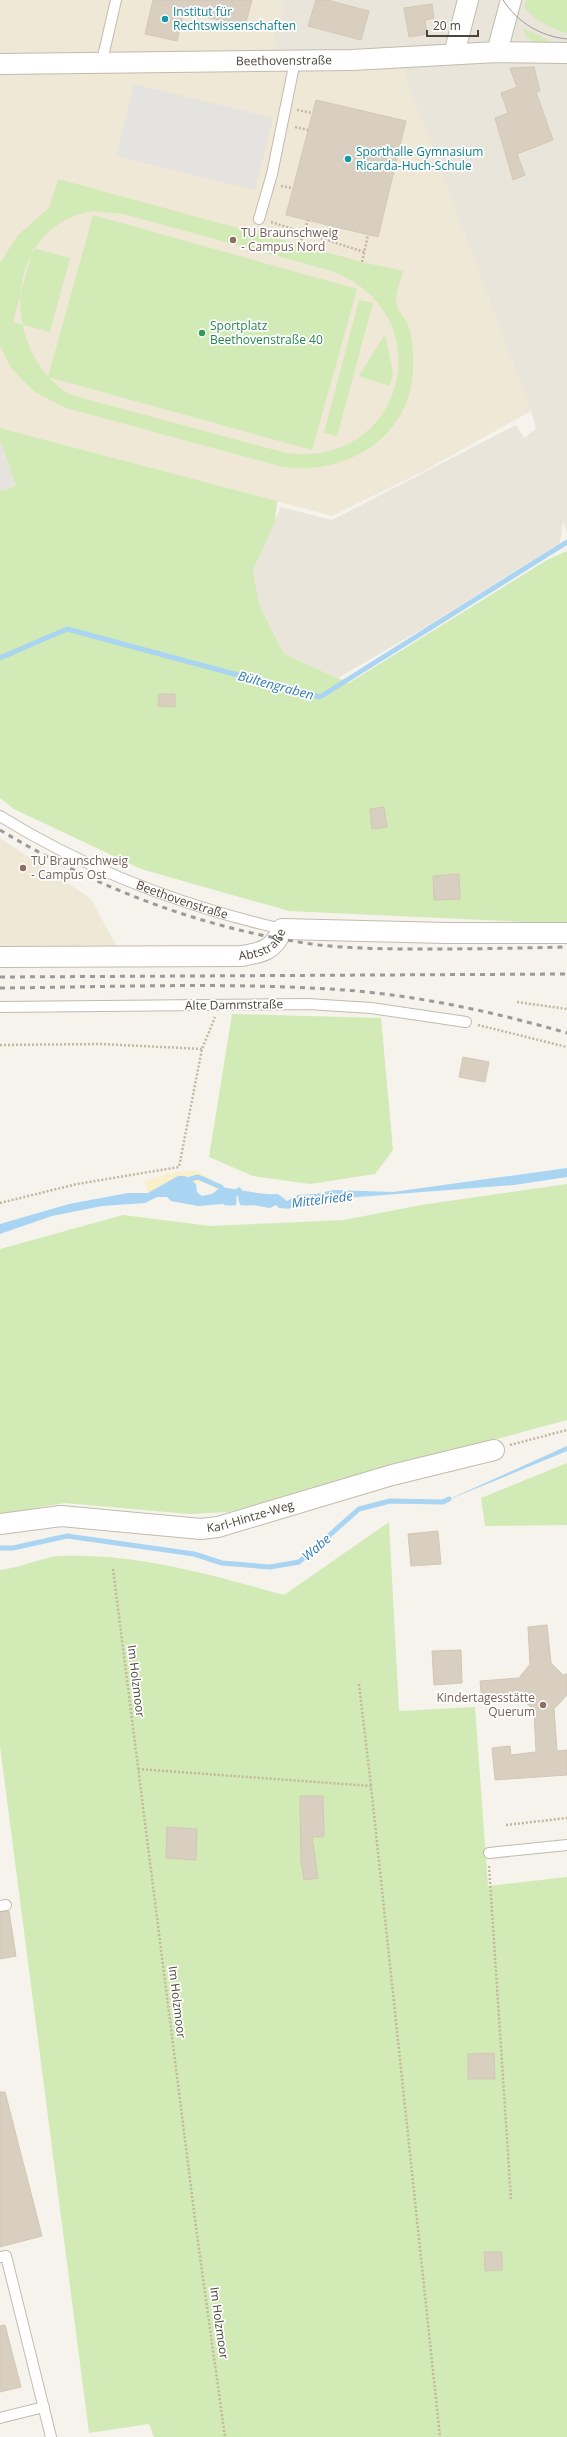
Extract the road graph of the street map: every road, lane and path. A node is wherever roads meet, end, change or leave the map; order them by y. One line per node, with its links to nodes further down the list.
1 (114, 0): 7 (lane)
2 (468, 0): 6 (street)
3 (511, 0): 4 (street)
4 (497, 52): 5 (street, Beethovenstraße); 6 (street, Beethovenstraße)
5 (567, 53)
6 (454, 54): 8 (street, Beethovenstraße)
7 (102, 61): 8 (street, Beethovenstraße); 9 (street, Beethovenstraße)
8 (295, 61): 10 (lane)
9 (0, 64)
10 (259, 219): 12 (path)
11 (308, 220): 12 (path)
12 (304, 233): 14 (path); 15 (path)
13 (368, 235): 15 (path)
14 (300, 244)
15 (364, 252): 16 (path)
16 (362, 262)
17 (0, 816): 18 (lane, Beethovenstraße)
18 (282, 929): 19 (street, Abtstraße); 20 (street, Abtstraße)
19 (567, 933)
20 (0, 957)
21 (517, 1002): 24 (path)
22 (219, 1005): 23 (lane, Alte Dammstraße); 25 (lane, Alte Dammstraße); 28 (path)
23 (0, 1007)
24 (567, 1009)
25 (466, 1022): 27 (path)
26 (0, 1045): 28 (path)
27 (567, 1048)
28 (202, 1049): 29 (path)
29 (0, 1203)
30 (567, 1430): 31 (path)
31 (494, 1450): 32 (street, Karl-Hintze-Weg)
32 (0, 1524)
33 (113, 1569): 35 (path, Im Holzmoor)
34 (360, 1684): 36 (path)
35 (138, 1769): 36 (path); 46 (path, Im Holzmoor)
36 (371, 1786): 47 (path)
37 (567, 1818): 38 (path)
38 (506, 1825)
39 (567, 1845): 40 (lane)
40 (489, 1854): 41 (path)
41 (511, 2199)
42 (0, 2257): 43 (lane)
43 (44, 2407): 44 (lane); 45 (lane)
44 (0, 2418)
45 (51, 2437)
46 (225, 2437)
47 (440, 2437)

